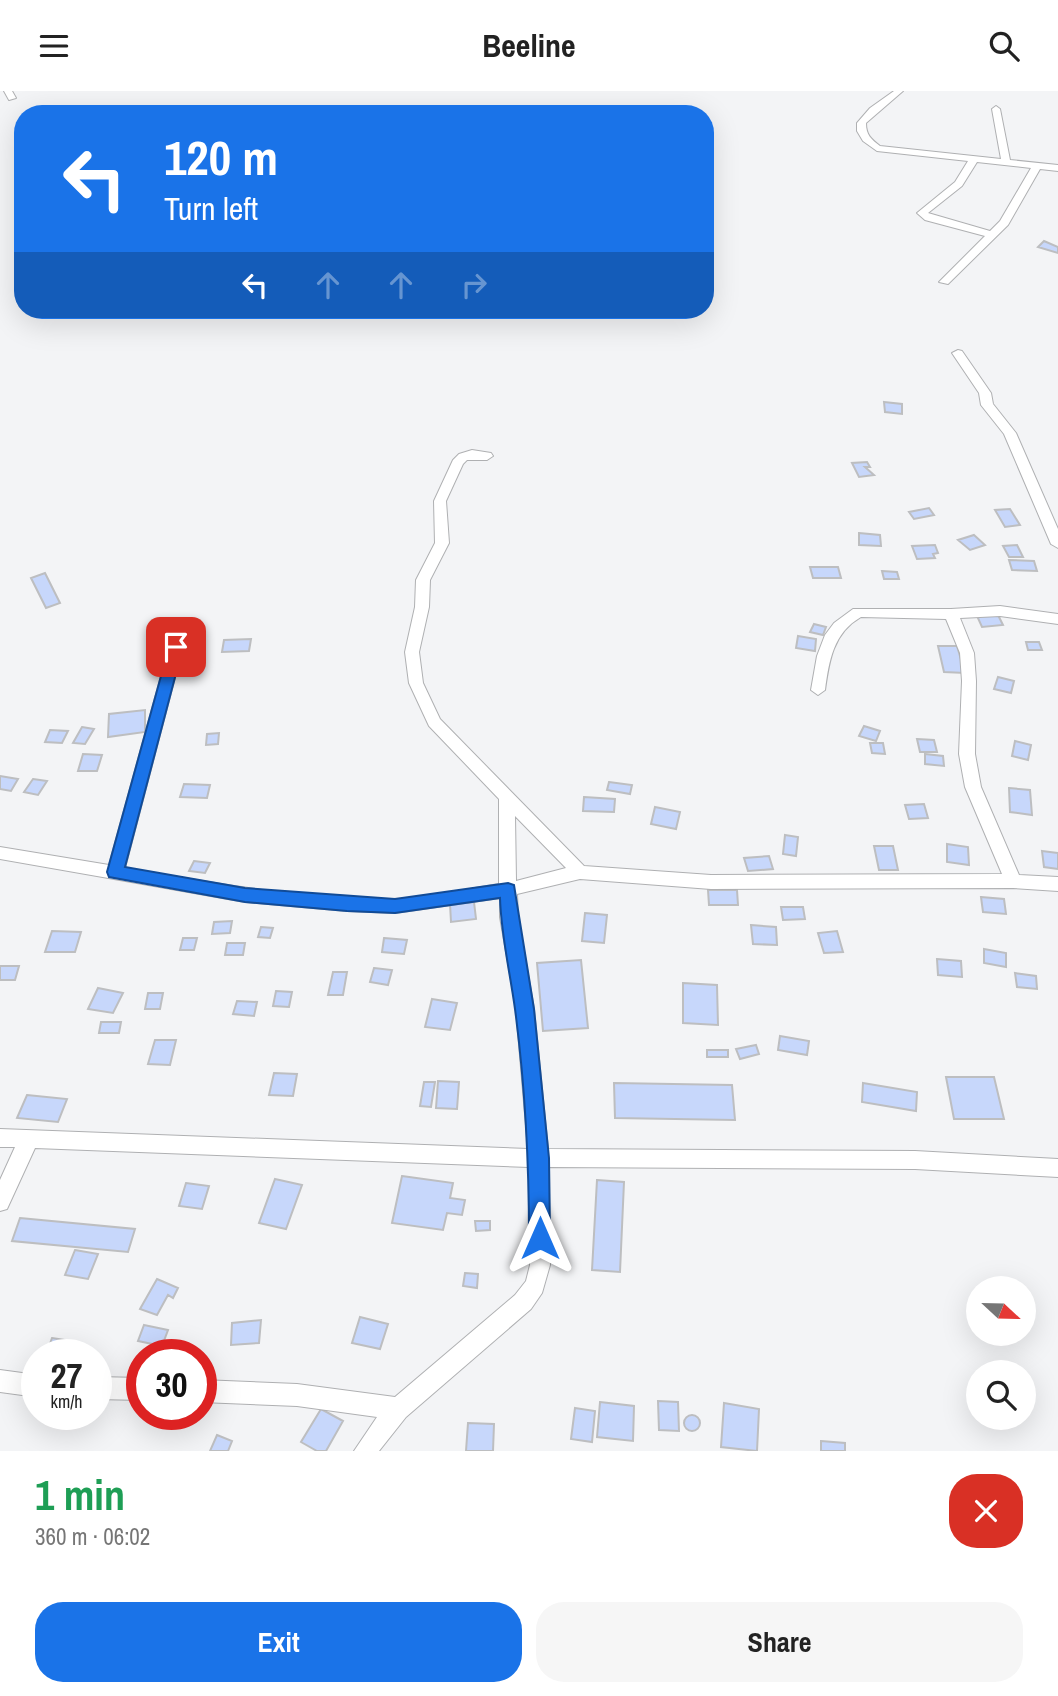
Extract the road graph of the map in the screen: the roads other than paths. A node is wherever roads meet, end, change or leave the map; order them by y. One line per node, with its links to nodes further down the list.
1 (900, 91): 3 (street)
2 (996, 109): 4 (street)
3 (973, 159): 4 (street); 7 (street)
4 (1006, 162): 5 (street)
5 (1037, 166): 6 (street); 7 (street)
6 (1058, 168)
7 (991, 236): 8 (street)
8 (944, 282)
9 (958, 353): 11 (street)
10 (487, 456): 16 (street)
11 (1058, 544)
12 (951, 614): 13 (street); 15 (street); 20 (street)
13 (1058, 619)
14 (176, 647): 18 (street)
15 (818, 690)
16 (507, 799): 19 (street); 22 (street)
17 (0, 853): 18 (street)
18 (116, 872): 22 (street)
19 (580, 872): 20 (street); 22 (street)
20 (1013, 881): 21 (street)
21 (1058, 884)
22 (508, 890): 25 (street)
23 (0, 1138): 24 (street)
24 (29, 1139): 25 (street); 27 (street)
25 (539, 1158): 26 (street); 31 (street)
26 (1058, 1168)
27 (0, 1202)
28 (0, 1381): 29 (street)
29 (21, 1384)
30 (217, 1392): 31 (street)
31 (398, 1409): 32 (street)
32 (365, 1451)

